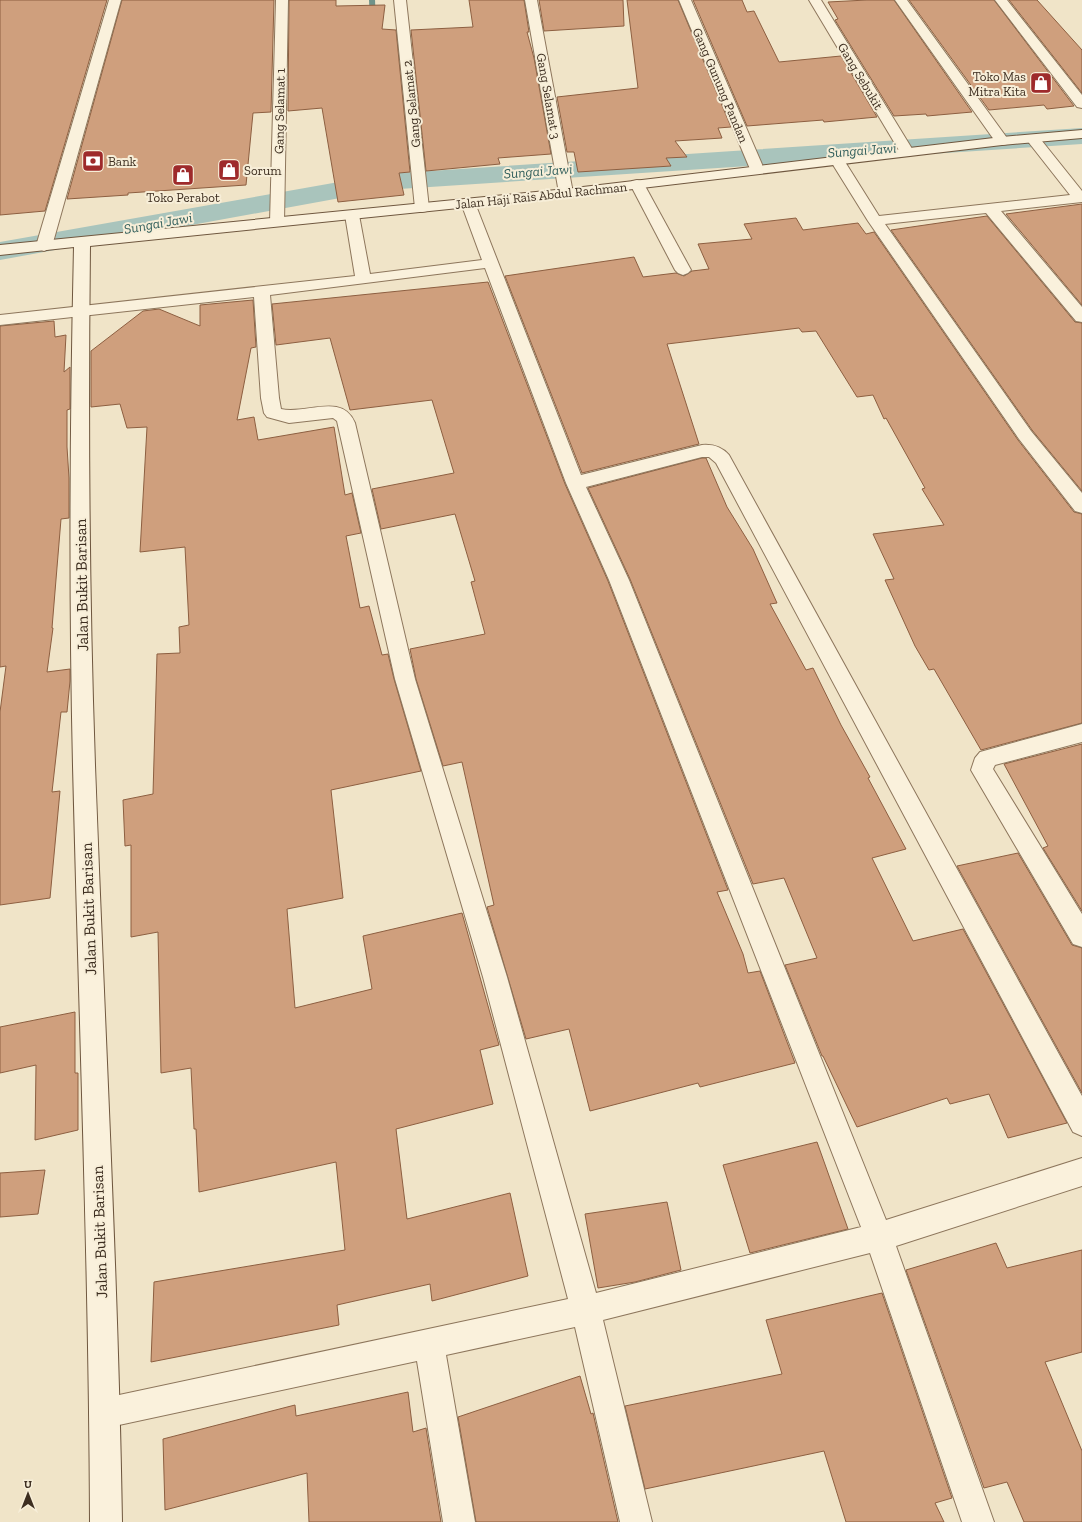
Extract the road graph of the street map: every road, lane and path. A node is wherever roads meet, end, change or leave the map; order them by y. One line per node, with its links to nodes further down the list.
1 (115, 0): 25 (street)
2 (282, 0): 24 (street, Gang Selamat 1)
3 (400, 0): 19 (street, Gang Selamat 2)
4 (531, 0): 17 (street, Gang Selamat 3)
5 (685, 0): 15 (street, Gang Gunung Pandan)
6 (815, 0): 13 (street, Gang Sebukit)
7 (901, 0): 11 (street)
8 (1001, 0): 9 (street)
9 (1082, 104)
10 (1082, 134): 12 (street, Jalan Haji Rais Abdul Rachman)
11 (1002, 141): 12 (street, Jalan Haji Rais Abdul Rachman); 13 (street, Jalan Haji Rais Abdul Rachman)
12 (1038, 145): 18 (street)
13 (908, 152): 14 (street, Jalan Haji Rais Abdul Rachman)
14 (840, 166): 15 (street, Jalan Haji Rais Abdul Rachman); 22 (street)
15 (757, 169): 16 (street, Jalan Haji Rais Abdul Rachman)
16 (637, 184): 17 (street, Jalan Haji Rais Abdul Rachman); 29 (street)
17 (566, 192): 21 (street, Jalan Haji Rais Abdul Rachman)
18 (1078, 194): 20 (street)
19 (422, 208): 21 (street, Jalan Haji Rais Abdul Rachman); 23 (street, Jalan Haji Rais Abdul Rachman)
20 (990, 208): 22 (street); 33 (street)
21 (470, 209): 28 (street)
22 (872, 216): 36 (street)
23 (353, 220): 24 (street, Jalan Haji Rais Abdul Rachman); 30 (street)
24 (276, 222): 26 (street, Jalan Haji Rais Abdul Rachman)
25 (44, 246): 26 (street, Jalan Haji Rais Abdul Rachman); 27 (street, Jalan Haji Rais Abdul Rachman)
26 (82, 248): 32 (street, Jalan Bukit Barisan)
27 (0, 250)
28 (488, 257): 30 (street); 35 (street)
29 (683, 270)
30 (363, 280): 31 (street)
31 (262, 291): 32 (street); 42 (street)
32 (81, 304): 34 (street); 44 (street, Jalan Bukit Barisan)
33 (1082, 318)
34 (0, 320)
35 (575, 483): 39 (street); 41 (street)
36 (1082, 506)
37 (1082, 733): 38 (street)
38 (1082, 936)
39 (1082, 1122)
40 (1082, 1172): 41 (street)
41 (879, 1237): 42 (street); 48 (street)
42 (586, 1310): 43 (street); 47 (street)
43 (429, 1343): 44 (street); 46 (street)
44 (105, 1413): 45 (street, Jalan Bukit Barisan)
45 (106, 1522)
46 (459, 1522)
47 (636, 1522)
48 (978, 1522)

